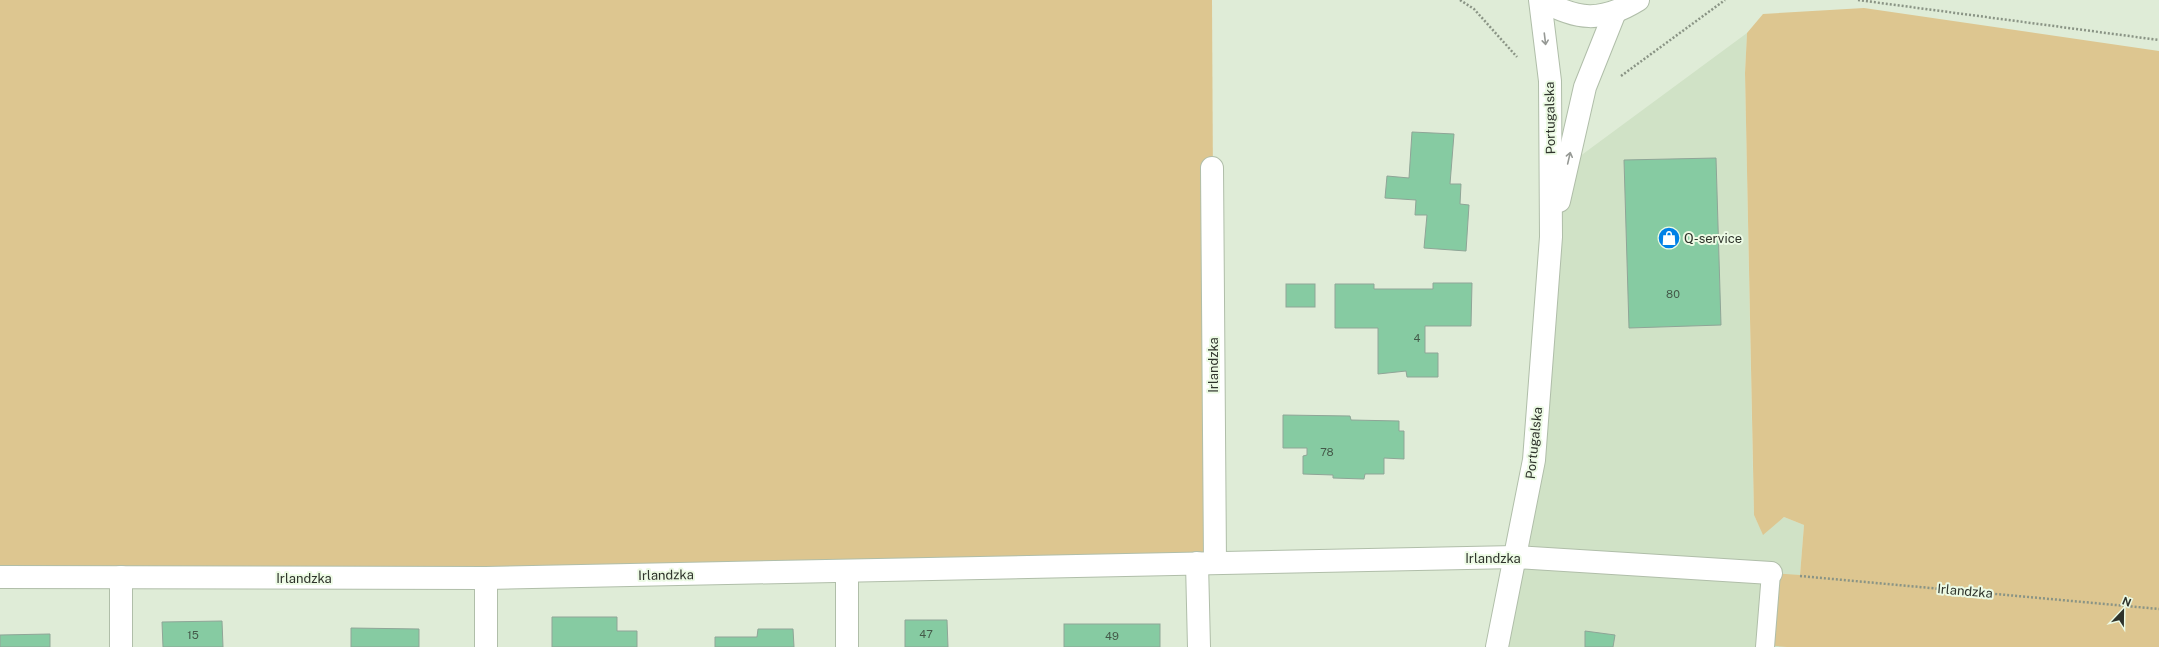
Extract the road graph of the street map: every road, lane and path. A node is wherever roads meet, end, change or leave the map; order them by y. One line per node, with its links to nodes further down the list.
1 (1540, 0): 4 (street); 7 (street, Portugalska, one-way to 7)
2 (1638, 0): 4 (street)
3 (1858, 0): 5 (path)
4 (1615, 12): 7 (street, Portugalska, one-way to 4)
5 (2159, 40)
6 (1212, 168): 9 (street, Irlandzka)
7 (1551, 237): 8 (street, Portugalska)
8 (1516, 557): 9 (street, Irlandzka); 11 (street, Irlandzka); 20 (street, Portugalska)
9 (1206, 563): 10 (street, Irlandzka); 19 (street, Irlandzka)
10 (846, 571): 14 (street, Irlandzka); 18 (street)
11 (1771, 573): 15 (path, Irlandzka); 21 (lane)
12 (121, 577): 13 (street, Irlandzka); 14 (street, Irlandzka); 16 (street)
13 (0, 578)
14 (486, 578): 17 (street)
15 (2159, 609)
16 (121, 647)
17 (486, 647)
18 (847, 647)
19 (1199, 647)
20 (1497, 647)
21 (1765, 647)

